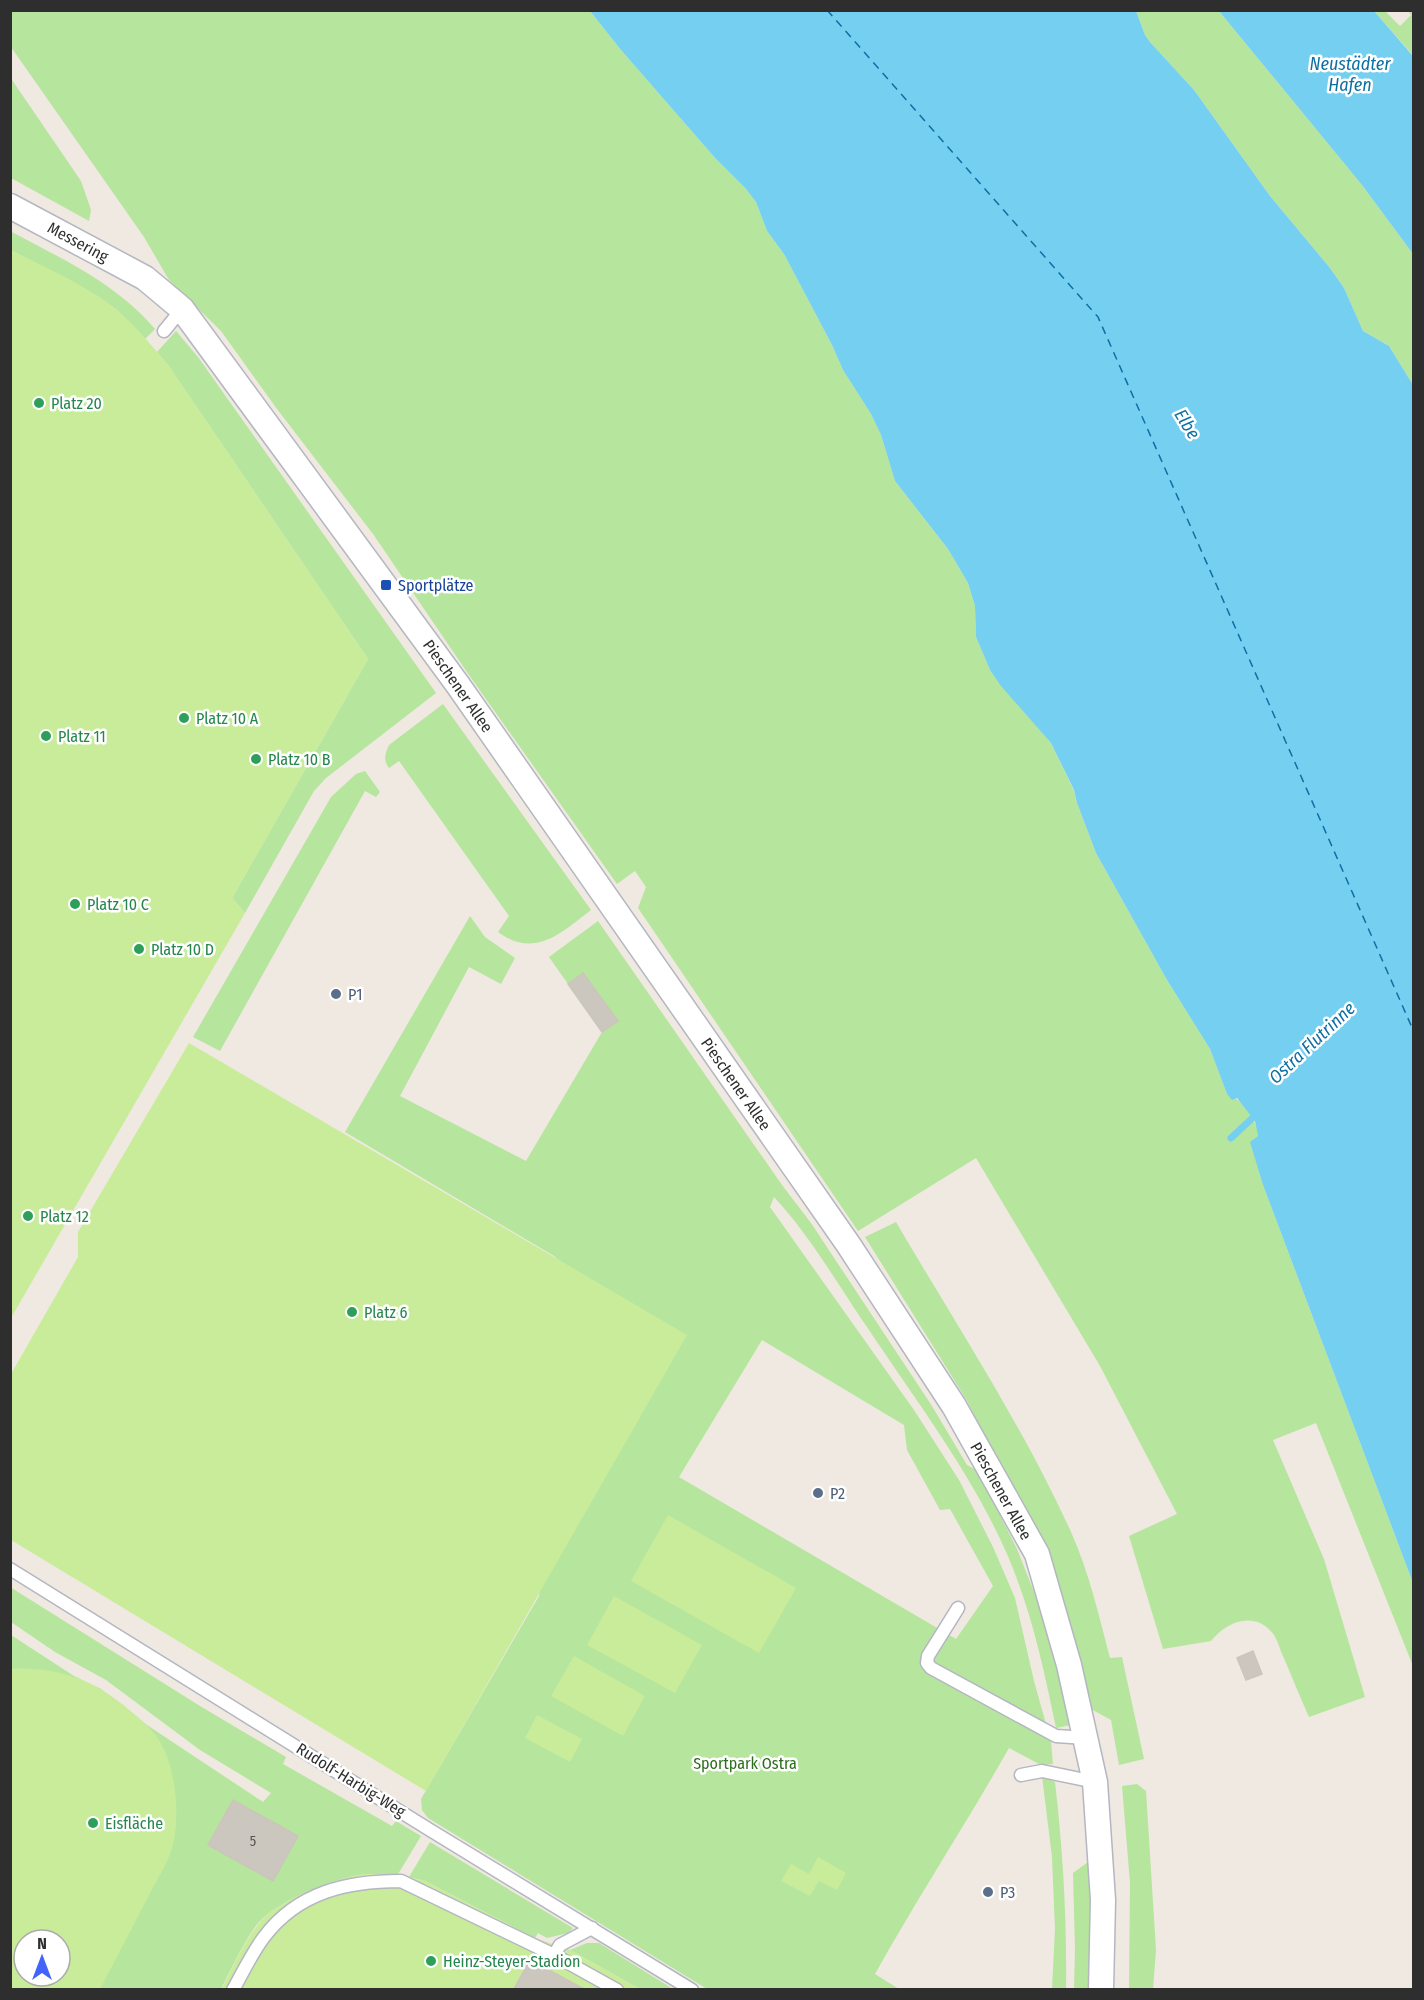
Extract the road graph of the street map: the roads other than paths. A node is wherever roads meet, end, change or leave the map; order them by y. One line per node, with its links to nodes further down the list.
1 (10, 206): 2 (street, Messering)
2 (145, 278): 3 (street, Pieschener Allee)
3 (182, 309): 4 (lane); 7 (street, Pieschener Allee)
4 (164, 331)
5 (10, 1569): 10 (lane, Rudolf-Harbig-Weg)
6 (958, 1608): 7 (lane)
7 (1086, 1738): 9 (street, Pieschener Allee)
8 (1021, 1775): 9 (lane)
9 (1095, 1782): 15 (street, Pieschener Allee)
10 (592, 1928): 11 (lane); 14 (lane, Rudolf-Harbig-Weg)
11 (554, 1955): 12 (lane); 13 (lane)
12 (233, 1989)
13 (617, 1989)
14 (692, 1989)
15 (1101, 1989)

